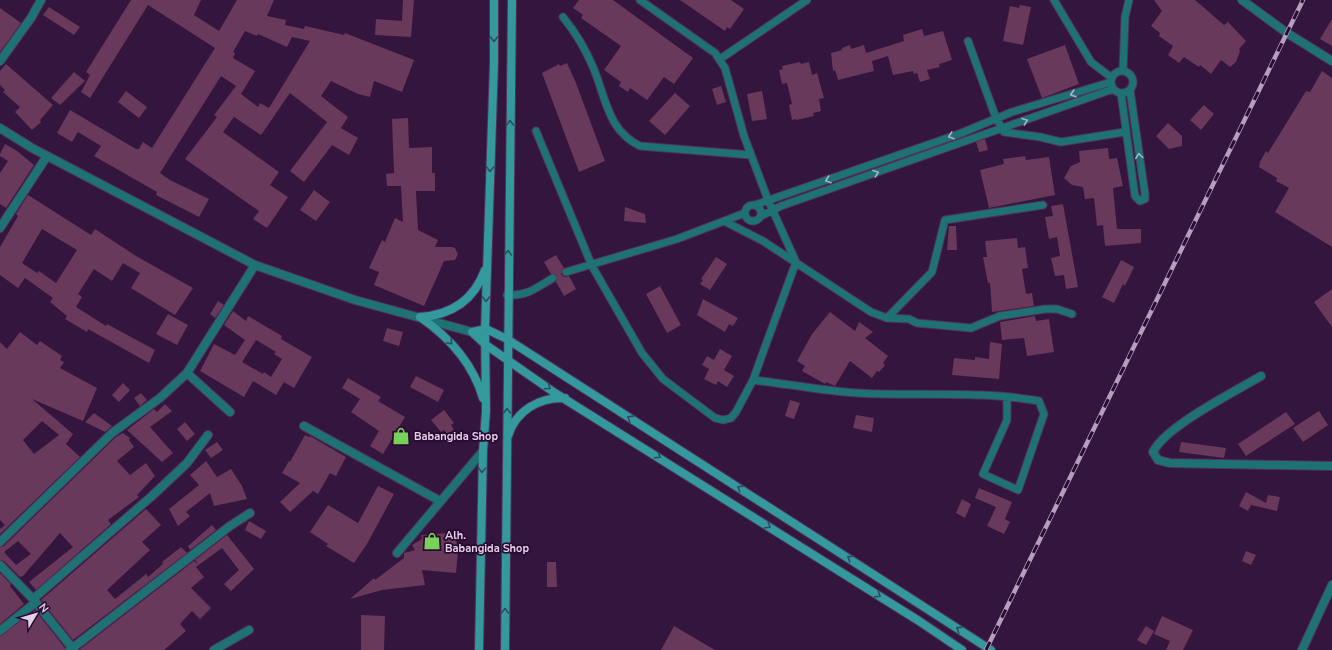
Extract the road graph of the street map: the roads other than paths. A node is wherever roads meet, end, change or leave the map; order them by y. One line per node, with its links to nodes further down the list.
1 (41, 0): 12 (street)
2 (494, 0): 33 (main road, one-way to 33)
3 (512, 0): 39 (main road, one-way to 3)
4 (640, 0): 11 (lane)
5 (807, 0): 11 (lane)
6 (1054, 0): 15 (lane)
7 (1129, 0): 14 (lane)
8 (1242, 0): 13 (street)
9 (563, 17): 23 (lane)
10 (968, 41): 18 (lane)
11 (720, 59): 23 (lane)
12 (0, 61)
13 (1332, 61)
14 (1123, 71): 15 (lane); 16 (lane)
15 (1112, 83): 17 (lane); 18 (lane, one-way to 18); 20 (lane, one-way to 15)
16 (1130, 90): 17 (lane); 22 (lane, one-way to 16)
17 (1121, 93): 22 (lane)
18 (996, 118): 20 (lane); 25 (lane, one-way to 25)
19 (0, 128): 24 (street)
20 (1002, 128): 22 (lane); 28 (lane, one-way to 20)
21 (536, 131): 36 (lane)
22 (1125, 132)
23 (751, 155): 25 (lane)
24 (47, 156): 32 (street); 35 (street)
25 (768, 200): 26 (lane); 28 (lane)
26 (755, 205): 29 (lane); 30 (lane)
27 (1043, 205): 42 (lane)
28 (772, 210): 30 (lane); 34 (lane)
29 (745, 213): 30 (lane); 31 (lane)
30 (761, 216)
31 (724, 221): 34 (lane); 36 (lane)
32 (0, 228)
33 (487, 259): 41 (main road); 43 (main road, one-way to 43)
34 (796, 262): 42 (lane); 50 (lane)
35 (255, 265): 41 (street); 48 (street)
36 (592, 266): 37 (lane); 50 (lane)
37 (566, 272)
38 (553, 278): 39 (lane)
39 (507, 295): 45 (main road)
40 (1072, 314): 42 (lane)
41 (420, 317): 44 (street); 53 (main road, one-way to 53)
42 (886, 318)
43 (486, 330): 44 (main road); 45 (main road); 46 (main road)
44 (472, 332): 46 (main road)
45 (507, 339): 47 (main road); 74 (main road, one-way to 45)
46 (486, 345): 47 (main road); 53 (main road)
47 (507, 359): 51 (main road, one-way to 51); 57 (main road, one-way to 47)
48 (188, 373): 54 (street); 62 (street)
49 (1261, 376): 59 (street)
50 (753, 380): 52 (lane)
51 (566, 398): 57 (main road); 73 (main road, one-way to 73)
52 (1007, 398): 52 (lane)
53 (486, 411): 58 (main road)
54 (230, 412)
55 (304, 426): 60 (street)
56 (208, 435): 66 (street)
57 (506, 440): 72 (main road, one-way to 57)
58 (483, 450): 60 (street); 71 (main road, one-way to 71)
59 (1332, 466)
60 (440, 501): 63 (street)
61 (250, 513): 69 (street)
62 (0, 542)
63 (397, 553)
64 (0, 565): 66 (street)
65 (1332, 585): 75 (street)
66 (34, 601): 68 (street); 69 (street)
67 (249, 630): 70 (street)
68 (0, 631)
69 (73, 649)
70 (214, 650)
71 (479, 650)
72 (505, 650)
73 (962, 650)
74 (991, 650)
75 (1302, 650)

